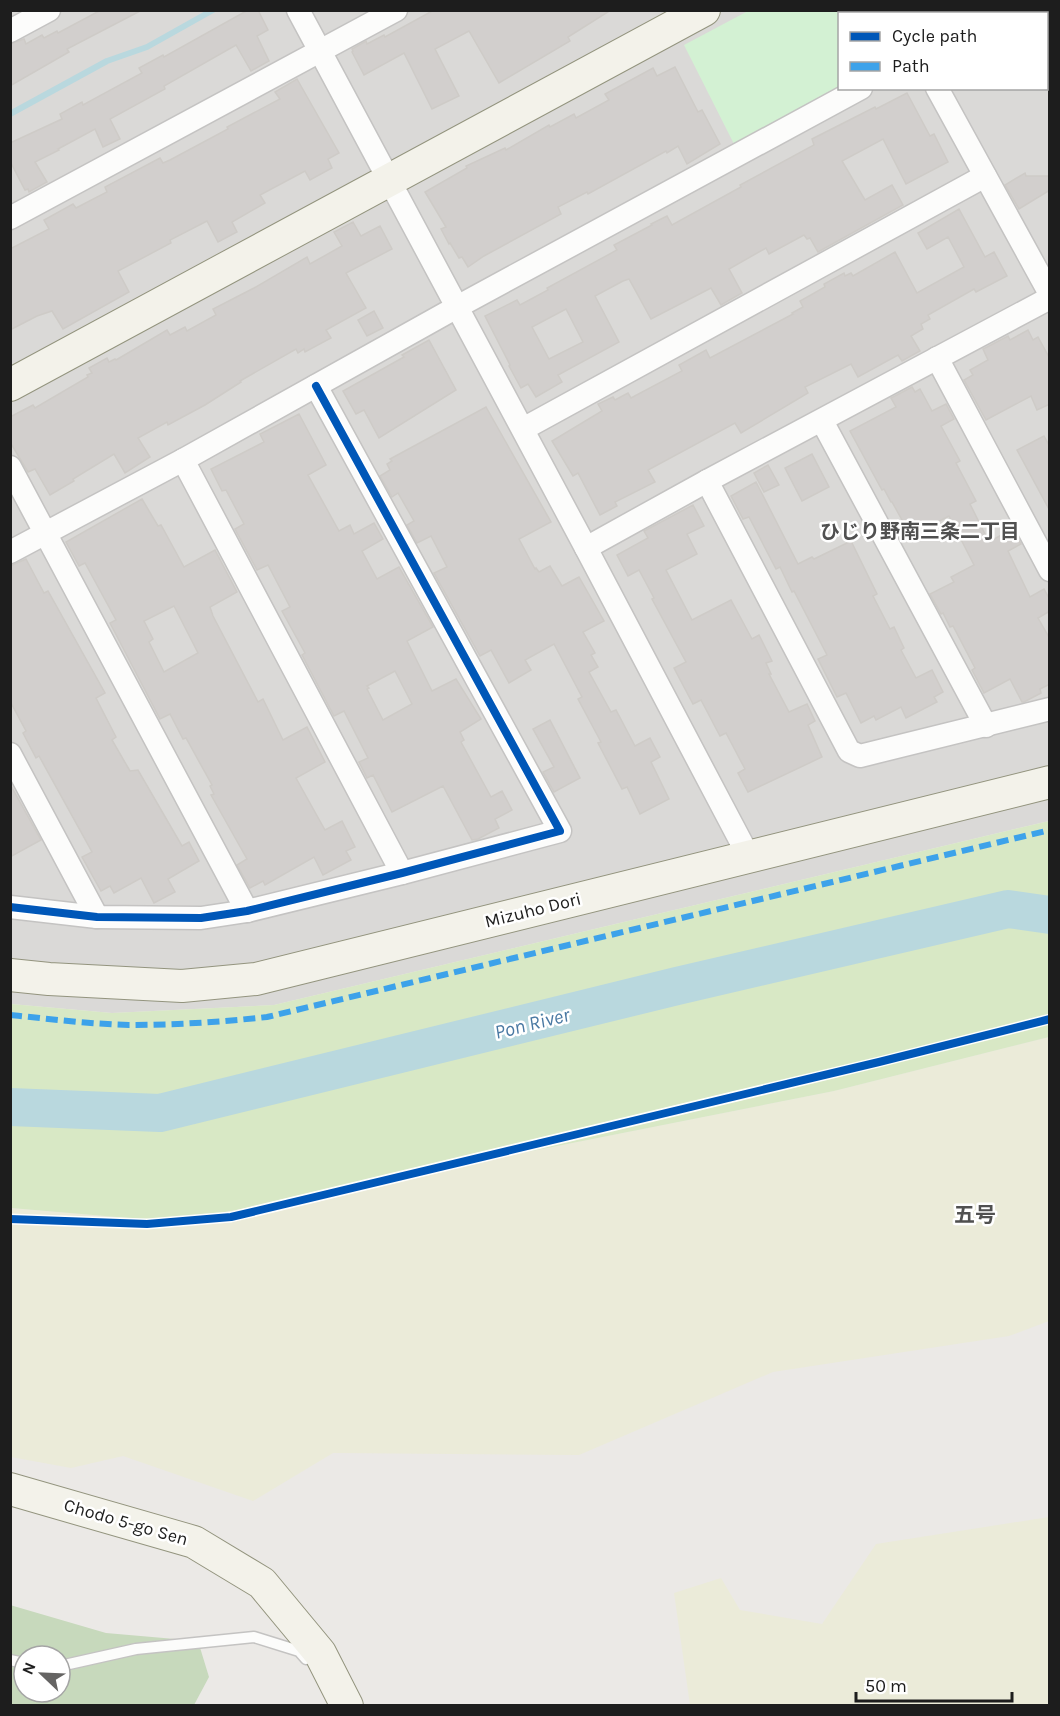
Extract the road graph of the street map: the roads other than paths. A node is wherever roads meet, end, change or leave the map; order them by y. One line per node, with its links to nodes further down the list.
1 (49, 10): 5 (street)
2 (298, 10): 6 (street)
3 (396, 10): 6 (street)
4 (704, 10): 10 (street)
5 (10, 32)
6 (321, 51): 10 (street); 11 (street)
7 (857, 90): 13 (street)
8 (938, 90): 9 (street)
9 (985, 176): 12 (street); 18 (street)
10 (389, 181): 13 (street); 15 (street)
11 (10, 218)
12 (1050, 296): 14 (street)
13 (457, 307): 16 (street); 18 (street)
14 (937, 358): 17 (street); 25 (street)
15 (10, 385)
16 (316, 386): 19 (street); 31 (street)
17 (822, 421): 21 (street); 27 (street)
18 (523, 429): 23 (street)
19 (183, 460): 22 (street); 31 (street)
20 (10, 467): 22 (street)
21 (707, 481): 23 (street); 27 (street)
22 (46, 532): 24 (street); 33 (street)
23 (586, 548): 30 (street)
24 (10, 552)
25 (1050, 570)
26 (1050, 709): 27 (street)
27 (986, 726)
28 (10, 754): 34 (street)
29 (1050, 782): 30 (street, Mizuho Dori)
30 (749, 857): 35 (street, Mizuho Dori)
31 (402, 873): 33 (street)
32 (10, 907): 34 (street)
33 (247, 911): 34 (street)
34 (97, 916)
35 (10, 975)
36 (10, 1489): 38 (street, Chodo 5-go Sen)
37 (72, 1663): 38 (lane)
38 (345, 1701)

